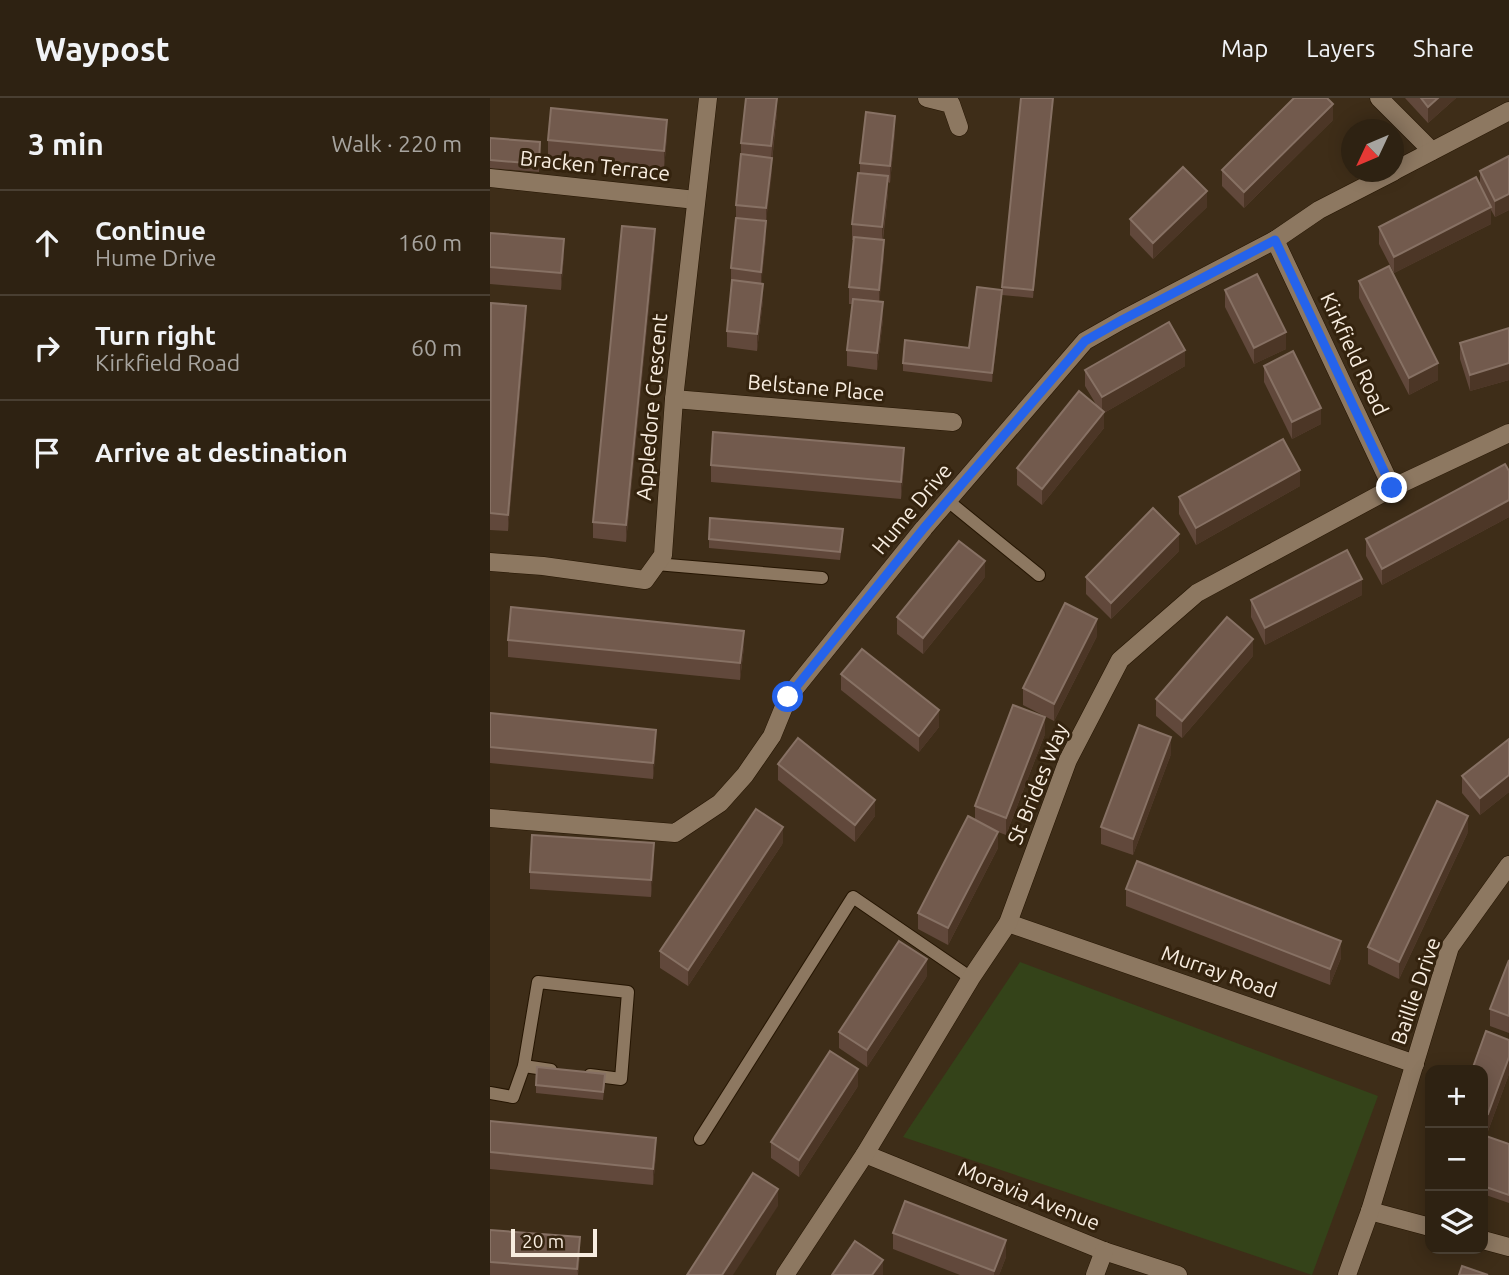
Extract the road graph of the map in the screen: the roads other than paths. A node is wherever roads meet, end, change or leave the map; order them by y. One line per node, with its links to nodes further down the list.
1 (708, 98): 10 (street, Appledore Crescent)
2 (927, 98): 5 (street)
3 (1379, 98): 6 (street)
4 (1509, 111): 6 (street, Hume Drive)
5 (959, 127)
6 (1432, 151): 7 (street, Hume Drive)
7 (1404, 165)
8 (490, 178): 10 (street, Bracken Terrace)
9 (1372, 182): 11 (street, Hume Drive)
10 (696, 200): 12 (street, Appledore Crescent)
11 (1275, 240): 15 (street, Kirkfield Road); 16 (street, Hume Drive)
12 (674, 398): 13 (street, Belstane Place); 18 (street, Appledore Crescent)
13 (953, 422)
14 (1509, 433): 15 (street, St Brides Way)
15 (1392, 488): 23 (street, St Brides Way)
16 (948, 501): 19 (lane); 21 (street, Hume Drive)
17 (490, 562): 18 (street)
18 (656, 564): 20 (lane)
19 (1039, 575)
20 (822, 578)
21 (490, 817)
22 (1509, 865): 25 (street, Baillie Drive)
23 (1008, 923): 24 (street, St Brides Way); 25 (street, Murray Road)
24 (971, 978): 28 (lane); 29 (street, St Brides Way)
25 (1415, 1064): 30 (street)
26 (524, 1066): 26 (lane); 27 (lane)
27 (490, 1093)
28 (700, 1139)
29 (865, 1154): 34 (street, Moravia Avenue); 35 (street, St Brides Way)
30 (1370, 1211): 31 (street); 38 (street)
31 (1425, 1226)
32 (1488, 1241): 33 (street)
33 (1509, 1247)
34 (1104, 1251): 36 (street); 37 (street, Moravia Avenue)
35 (785, 1275)
36 (1095, 1275)
37 (1178, 1275)
38 (1347, 1275)

